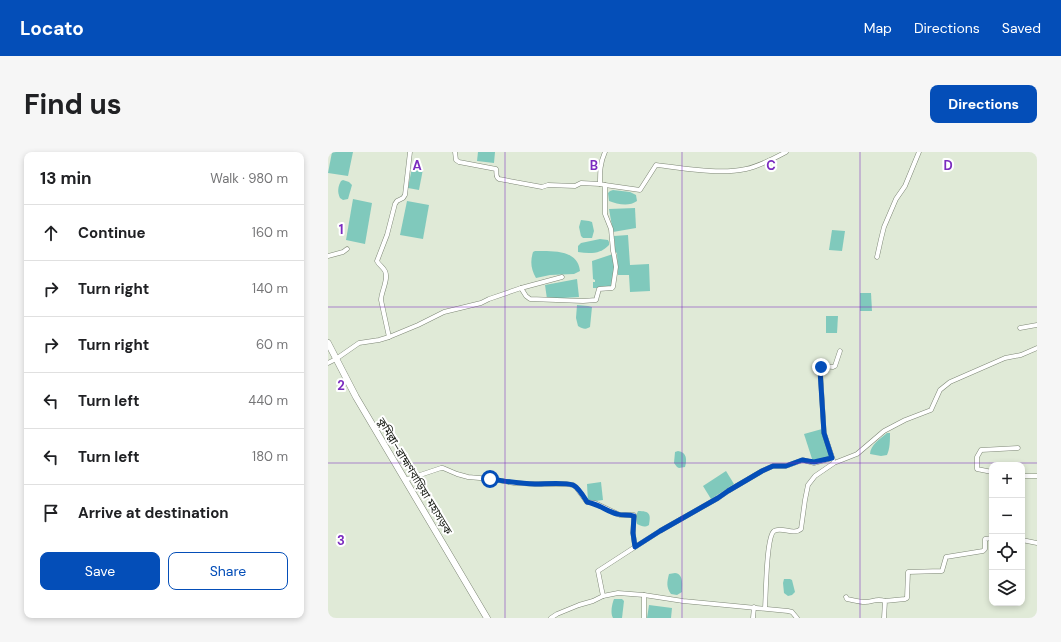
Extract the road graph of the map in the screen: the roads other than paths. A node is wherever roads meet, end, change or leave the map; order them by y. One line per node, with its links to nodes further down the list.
1 (410, 152): 15 (street)
2 (455, 152): 6 (street)
3 (605, 152): 6 (street)
4 (786, 152): 7 (street)
5 (919, 152): 10 (street)
6 (600, 184): 7 (street)
7 (605, 186): 12 (street)
8 (347, 250): 9 (street)
9 (328, 256)
10 (877, 257)
11 (562, 277): 12 (street)
12 (521, 288): 15 (street)
13 (1037, 325): 14 (street)
14 (1020, 328)
15 (389, 337): 19 (street)
16 (328, 343): 19 (highway, কুমিল্লা–ব্রাহ্মণবাড়িয়া মহাসড়ক)
17 (1037, 348): 23 (street)
18 (840, 351): 22 (street)
19 (336, 359): 20 (street); 27 (highway, কুমিল্লা–ব্রাহ্মণবাড়িয়া মহাসড়ক)
20 (328, 363)
21 (1018, 448): 24 (street)
22 (832, 458): 23 (street); 31 (street)
23 (834, 463): 37 (street)
24 (989, 471)
25 (1025, 476): 26 (street)
26 (1037, 476)
27 (405, 480): 31 (street); 38 (highway, কুমিল্লা–ব্রাহ্মণবাড়িয়া মহাসড়ক)
28 (989, 538): 35 (street)
29 (1025, 541): 30 (street)
30 (1037, 543)
31 (635, 547): 33 (street)
32 (644, 595): 33 (street); 36 (street); 40 (street)
33 (603, 596): 39 (street)
34 (846, 597): 35 (street)
35 (885, 601): 43 (street)
36 (754, 607): 37 (street); 41 (street)
37 (766, 608): 42 (street)
38 (487, 618)
39 (551, 618)
40 (644, 618)
41 (753, 618)
42 (797, 618)
43 (884, 618)

